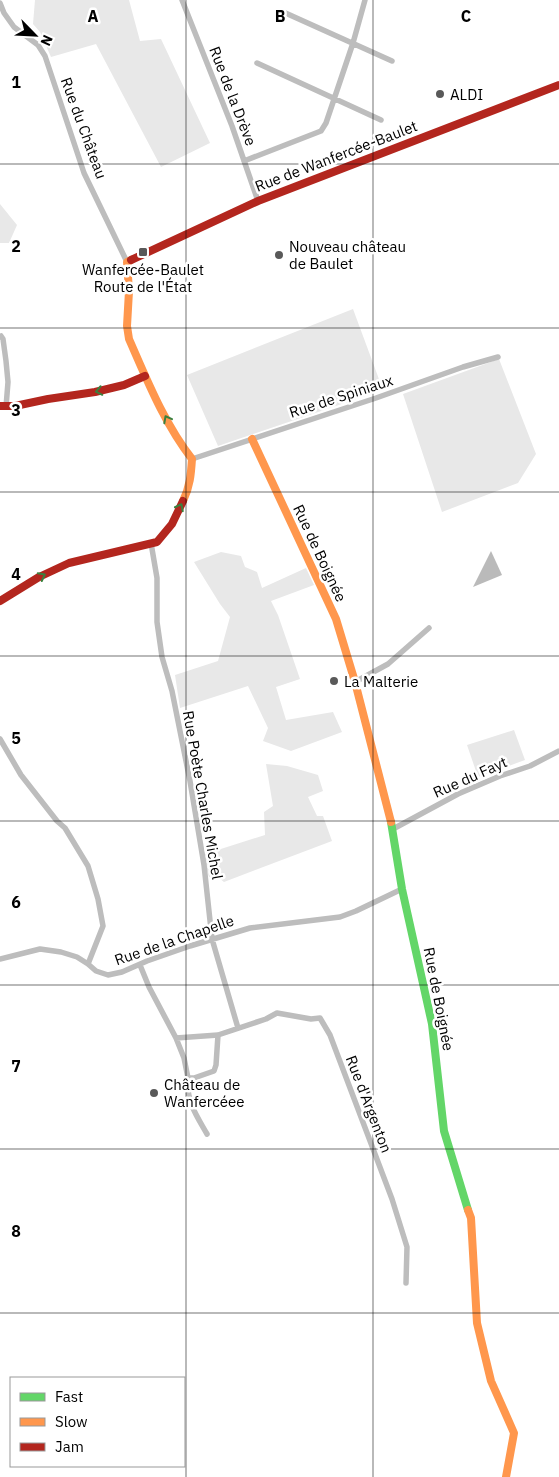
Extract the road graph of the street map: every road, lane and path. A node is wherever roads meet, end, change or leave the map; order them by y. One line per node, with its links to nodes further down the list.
1 (182, 0): 11 (street, Rue de la Drève)
2 (364, 0): 5 (street)
3 (0, 4): 13 (street, Rue du Château)
4 (281, 11): 5 (street)
5 (353, 43): 6 (street); 9 (street)
6 (392, 61)
7 (257, 63): 9 (street)
8 (559, 85): 12 (main road, Rue de Wanfercée-Baulet)
9 (334, 99): 10 (street); 11 (street)
10 (381, 120)
11 (244, 161): 12 (street, Rue de la Drève)
12 (258, 201): 13 (main road, Rue de Wanfercée-Baulet)
13 (127, 262): 16 (main road)
14 (1, 336): 17 (street)
15 (498, 357): 19 (street, Rue de Spiniaux)
16 (145, 376): 18 (main road, one-way to 18); 20 (main road, one-way to 16)
17 (3, 391): 18 (street)
18 (3, 406)
19 (252, 439): 20 (street, Rue de Spiniaux); 24 (main road, Rue de Boignée)
20 (192, 459): 21 (main road, one-way to 20)
21 (151, 543): 22 (main road, one-way to 21); 29 (street, Rue Poète Charles Michel)
22 (0, 601)
23 (429, 628): 24 (street)
24 (355, 682): 27 (main road, Rue de Boignée)
25 (0, 739): 31 (street, Rue de la Chapelle)
26 (559, 751): 27 (street, Rue du Fayt)
27 (393, 829): 28 (main road, Rue de Boignée)
28 (402, 889): 29 (street, Rue de la Chapelle); 39 (main road, Rue de Boignée)
29 (212, 939): 32 (street, Rue de la Chapelle); 33 (street, Rue Poète Charles Michel)
30 (0, 959): 31 (street)
31 (88, 964): 32 (street, Rue de la Chapelle)
32 (140, 965): 35 (street)
33 (238, 1028): 34 (street); 38 (street, Rue d'Argenton)
34 (218, 1035): 35 (street); 36 (street)
35 (176, 1038): 36 (street)
36 (188, 1078): 37 (street)
37 (207, 1134)
38 (406, 1283)
39 (506, 1477)

